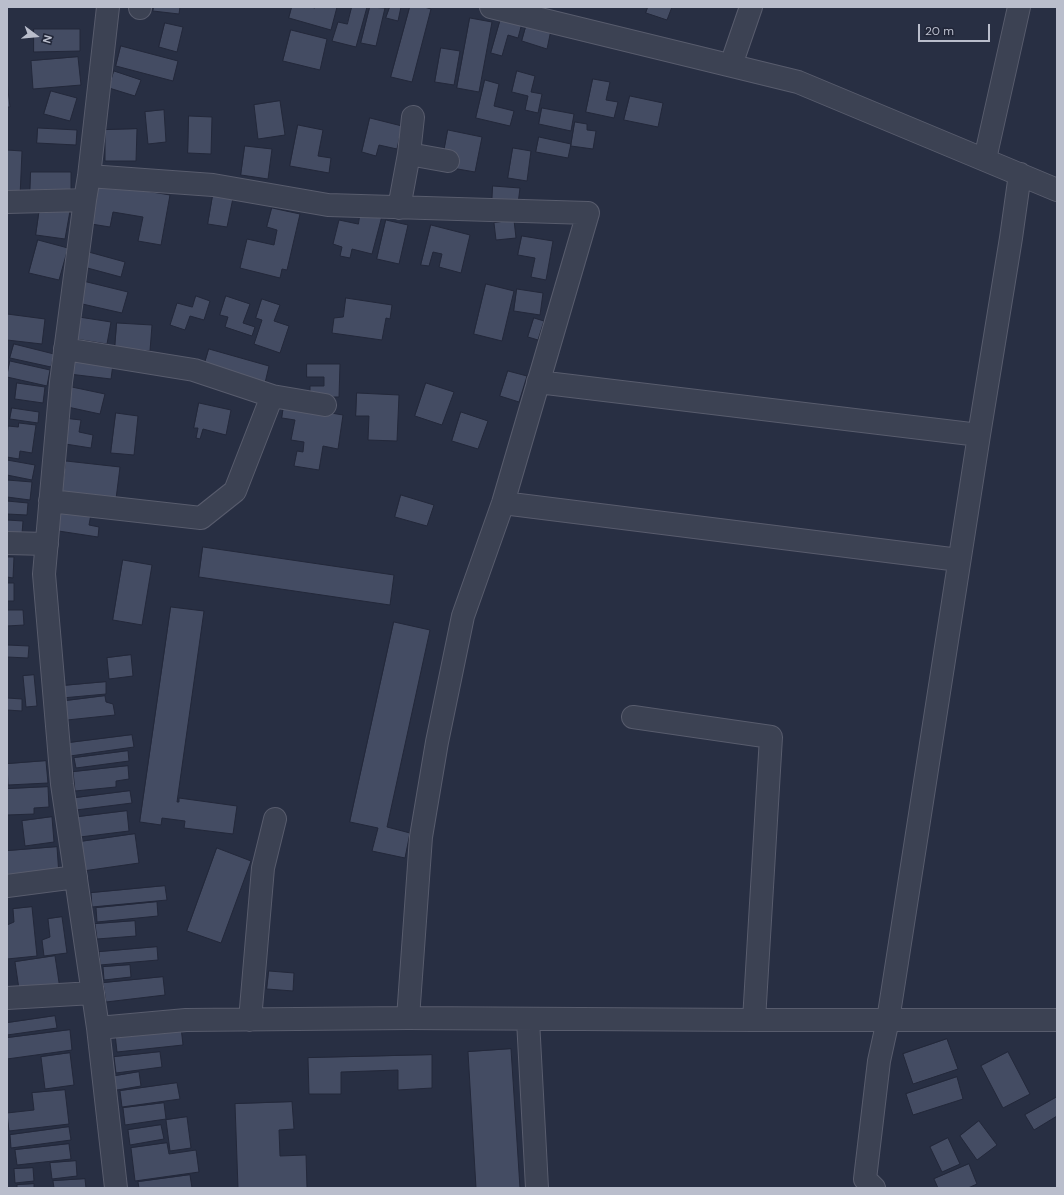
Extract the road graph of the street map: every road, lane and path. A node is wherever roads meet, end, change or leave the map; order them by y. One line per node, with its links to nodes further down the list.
1 (108, 7): 11 (street)
2 (491, 7): 5 (street)
3 (751, 7): 5 (street)
4 (1019, 7): 8 (street)
5 (731, 65): 8 (street)
6 (413, 117): 7 (street)
7 (408, 154): 9 (street); 15 (street)
8 (985, 159): 10 (street)
9 (448, 160)
10 (1020, 174): 12 (street); 20 (street)
11 (89, 176): 13 (street); 15 (street)
12 (1057, 190)
13 (85, 200): 14 (street); 16 (street)
14 (7, 202)
15 (400, 208): 17 (street)
16 (65, 349): 18 (street); 21 (street)
17 (538, 382): 20 (street); 22 (street)
18 (272, 396): 19 (street); 21 (street)
19 (325, 405)
20 (979, 435): 25 (street)
21 (50, 501): 24 (street)
22 (503, 503): 25 (street); 32 (street)
23 (7, 543): 24 (street)
24 (46, 544): 28 (street)
25 (959, 560): 36 (street)
26 (633, 717): 35 (street)
27 (275, 819): 33 (street)
28 (76, 878): 29 (street); 30 (street)
29 (7, 886)
30 (93, 993): 31 (street); 38 (street)
31 (7, 998)
32 (408, 1018): 33 (street); 34 (street)
33 (250, 1020): 38 (street)
34 (528, 1020): 35 (street); 41 (street)
35 (754, 1020): 36 (street)
36 (888, 1020): 37 (street); 39 (street)
37 (1057, 1020)
38 (98, 1028): 40 (street)
39 (868, 1185)
40 (116, 1188)
41 (537, 1188)

